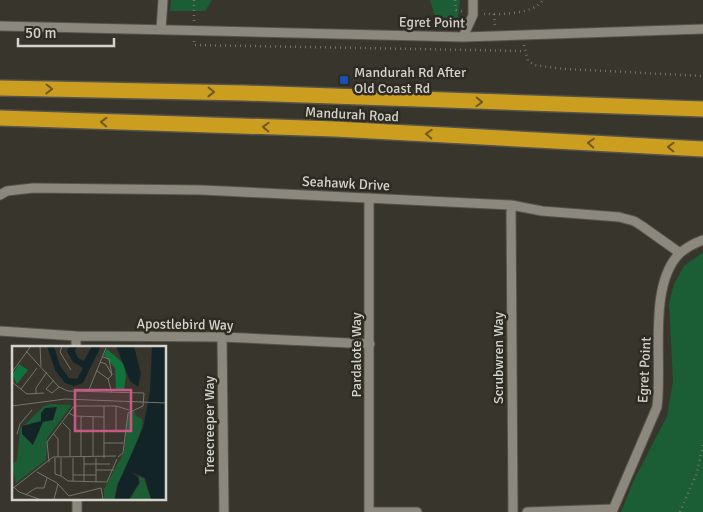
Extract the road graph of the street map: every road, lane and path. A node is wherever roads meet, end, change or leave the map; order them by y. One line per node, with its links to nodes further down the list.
1 (163, 0): 8 (street)
2 (473, 0): 5 (street)
3 (543, 0): 4 (path)
4 (494, 14): 5 (path); 7 (path)
5 (473, 15): 11 (street)
6 (0, 26): 8 (street, Egret Point)
7 (495, 26)
8 (161, 29): 11 (street, Egret Point)
9 (703, 29): 10 (street, Egret Point)
10 (524, 36): 11 (street, Egret Point); 12 (path)
11 (463, 37)
12 (703, 76)
13 (0, 88): 14 (highway, Mandurah Road, one-way to 14)
14 (703, 109)
15 (0, 118): 16 (highway, Mandurah Road, one-way to 15)
16 (703, 149)
17 (0, 195): 18 (street, Seahawk Drive)
18 (369, 198): 19 (street, Seahawk Drive); 25 (street, Pardalote Way)
19 (511, 205): 21 (street, Seahawk Drive); 32 (street, Scrubwren Way)
20 (703, 240): 21 (street, Egret Point)
21 (680, 253): 28 (street, Egret Point)
22 (0, 331): 23 (street, Apostlebird Way)
23 (76, 336): 24 (street, Apostlebird Way); 26 (street)
24 (222, 337): 25 (street, Apostlebird Way); 29 (street, Treecreeper Way)
25 (370, 344): 30 (street, Pardalote Way)
26 (76, 346)
27 (703, 443): 34 (path)
28 (613, 511): 33 (street)
29 (224, 512)
30 (369, 512): 31 (street)
31 (417, 512)
32 (513, 512)
33 (527, 512)
34 (680, 512)

